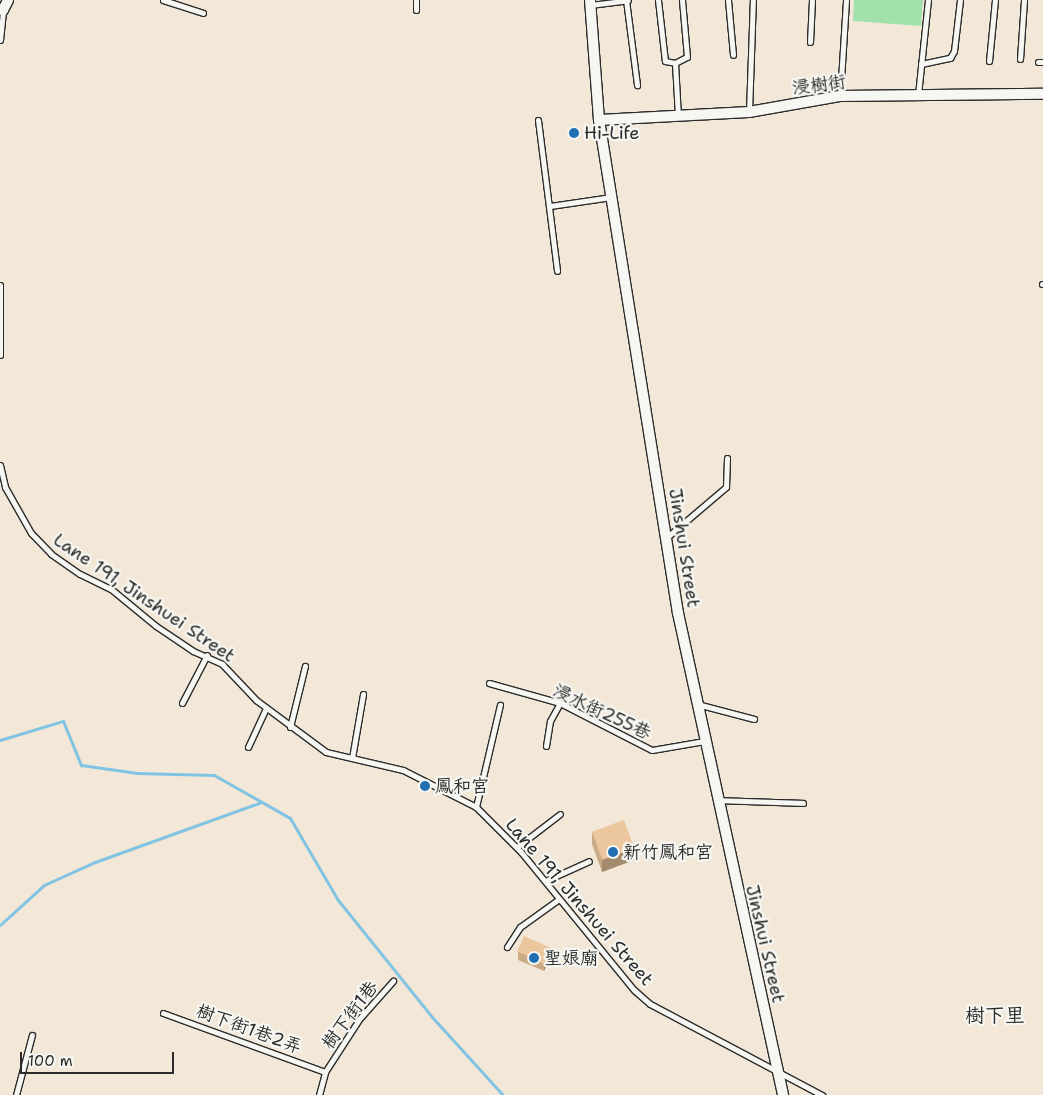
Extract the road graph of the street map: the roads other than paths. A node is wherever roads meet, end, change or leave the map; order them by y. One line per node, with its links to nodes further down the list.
1 (8, 0): 16 (street)
2 (163, 0): 18 (lane)
3 (416, 0): 17 (lane)
4 (627, 0): 15 (lane); 26 (lane)
5 (658, 0): 24 (lane)
6 (682, 0): 24 (lane)
7 (728, 0): 21 (lane)
8 (753, 0): 30 (lane)
9 (812, 0): 20 (lane)
10 (846, 0): 29 (lane)
11 (928, 0): 25 (lane)
12 (960, 0): 25 (lane)
13 (995, 0): 23 (lane)
14 (1024, 0): 22 (lane)
15 (590, 3): 33 (street, Jinshui Street)
16 (1, 9): 19 (lane)
17 (416, 10)
18 (203, 13)
19 (0, 40)
20 (810, 42)
21 (733, 55)
22 (1020, 59)
23 (989, 61)
24 (675, 63): 31 (lane)
25 (921, 64): 28 (lane)
26 (637, 86)
27 (1043, 94): 28 (street, 浸樹街)
28 (918, 95): 29 (street, 浸樹街)
29 (840, 96): 30 (street, 浸樹街)
30 (749, 112): 31 (street, 浸樹街)
31 (678, 116): 33 (street, 浸樹街)
32 (538, 120): 35 (lane)
33 (599, 120): 34 (street, Jinshui Street)
34 (612, 197): 35 (lane); 41 (street, Jinshui Street)
35 (550, 206): 36 (lane)
36 (557, 271)
37 (0, 285): 38 (lane)
38 (0, 355)
39 (727, 458): 41 (lane)
40 (0, 465): 42 (lane, Lane 191, Jinshuei Street)
41 (666, 538): 48 (street, Jinshui Street)
42 (207, 655): 47 (lane); 50 (lane, Lane 191, Jinshuei Street)
43 (306, 666): 52 (lane)
44 (489, 683): 46 (lane, 浸水街255巷)
45 (363, 694): 56 (lane)
46 (560, 703): 53 (lane, 浸水街255巷); 54 (lane)
47 (182, 704)
48 (697, 704): 51 (lane); 53 (street, Jinshui Street)
49 (500, 705): 59 (lane)
50 (266, 708): 52 (lane, Lane 191, Jinshuei Street); 55 (lane)
51 (754, 719)
52 (290, 727): 56 (lane, Lane 191, Jinshuei Street)
53 (704, 741): 57 (street, Jinshui Street)
54 (546, 746)
55 (248, 747)
56 (352, 758): 59 (lane, Lane 191, Jinshuei Street)
57 (717, 800): 58 (lane); 69 (street, Jinshui Street)
58 (803, 804)
59 (476, 807): 61 (lane, Lane 191, Jinshuei Street)
60 (560, 814): 61 (lane)
61 (516, 847): 63 (lane, Lane 191, Jinshuei Street)
62 (589, 861): 63 (lane)
63 (545, 881): 64 (lane, Lane 191, Jinshuei Street)
64 (560, 899): 65 (lane); 69 (lane, Lane 191, Jinshuei Street)
65 (507, 947)
66 (393, 981): 70 (lane, 樹下街1巷)
67 (163, 1013): 70 (lane, 樹下街1巷2弄)
68 (32, 1034): 71 (lane)
69 (777, 1069): 73 (street, Jinshui Street); 74 (lane, Lane 191, Jinshuei Street)
70 (325, 1072): 72 (lane, 樹下街1巷)
71 (16, 1095)
72 (319, 1095)
73 (783, 1095)
74 (822, 1095)

